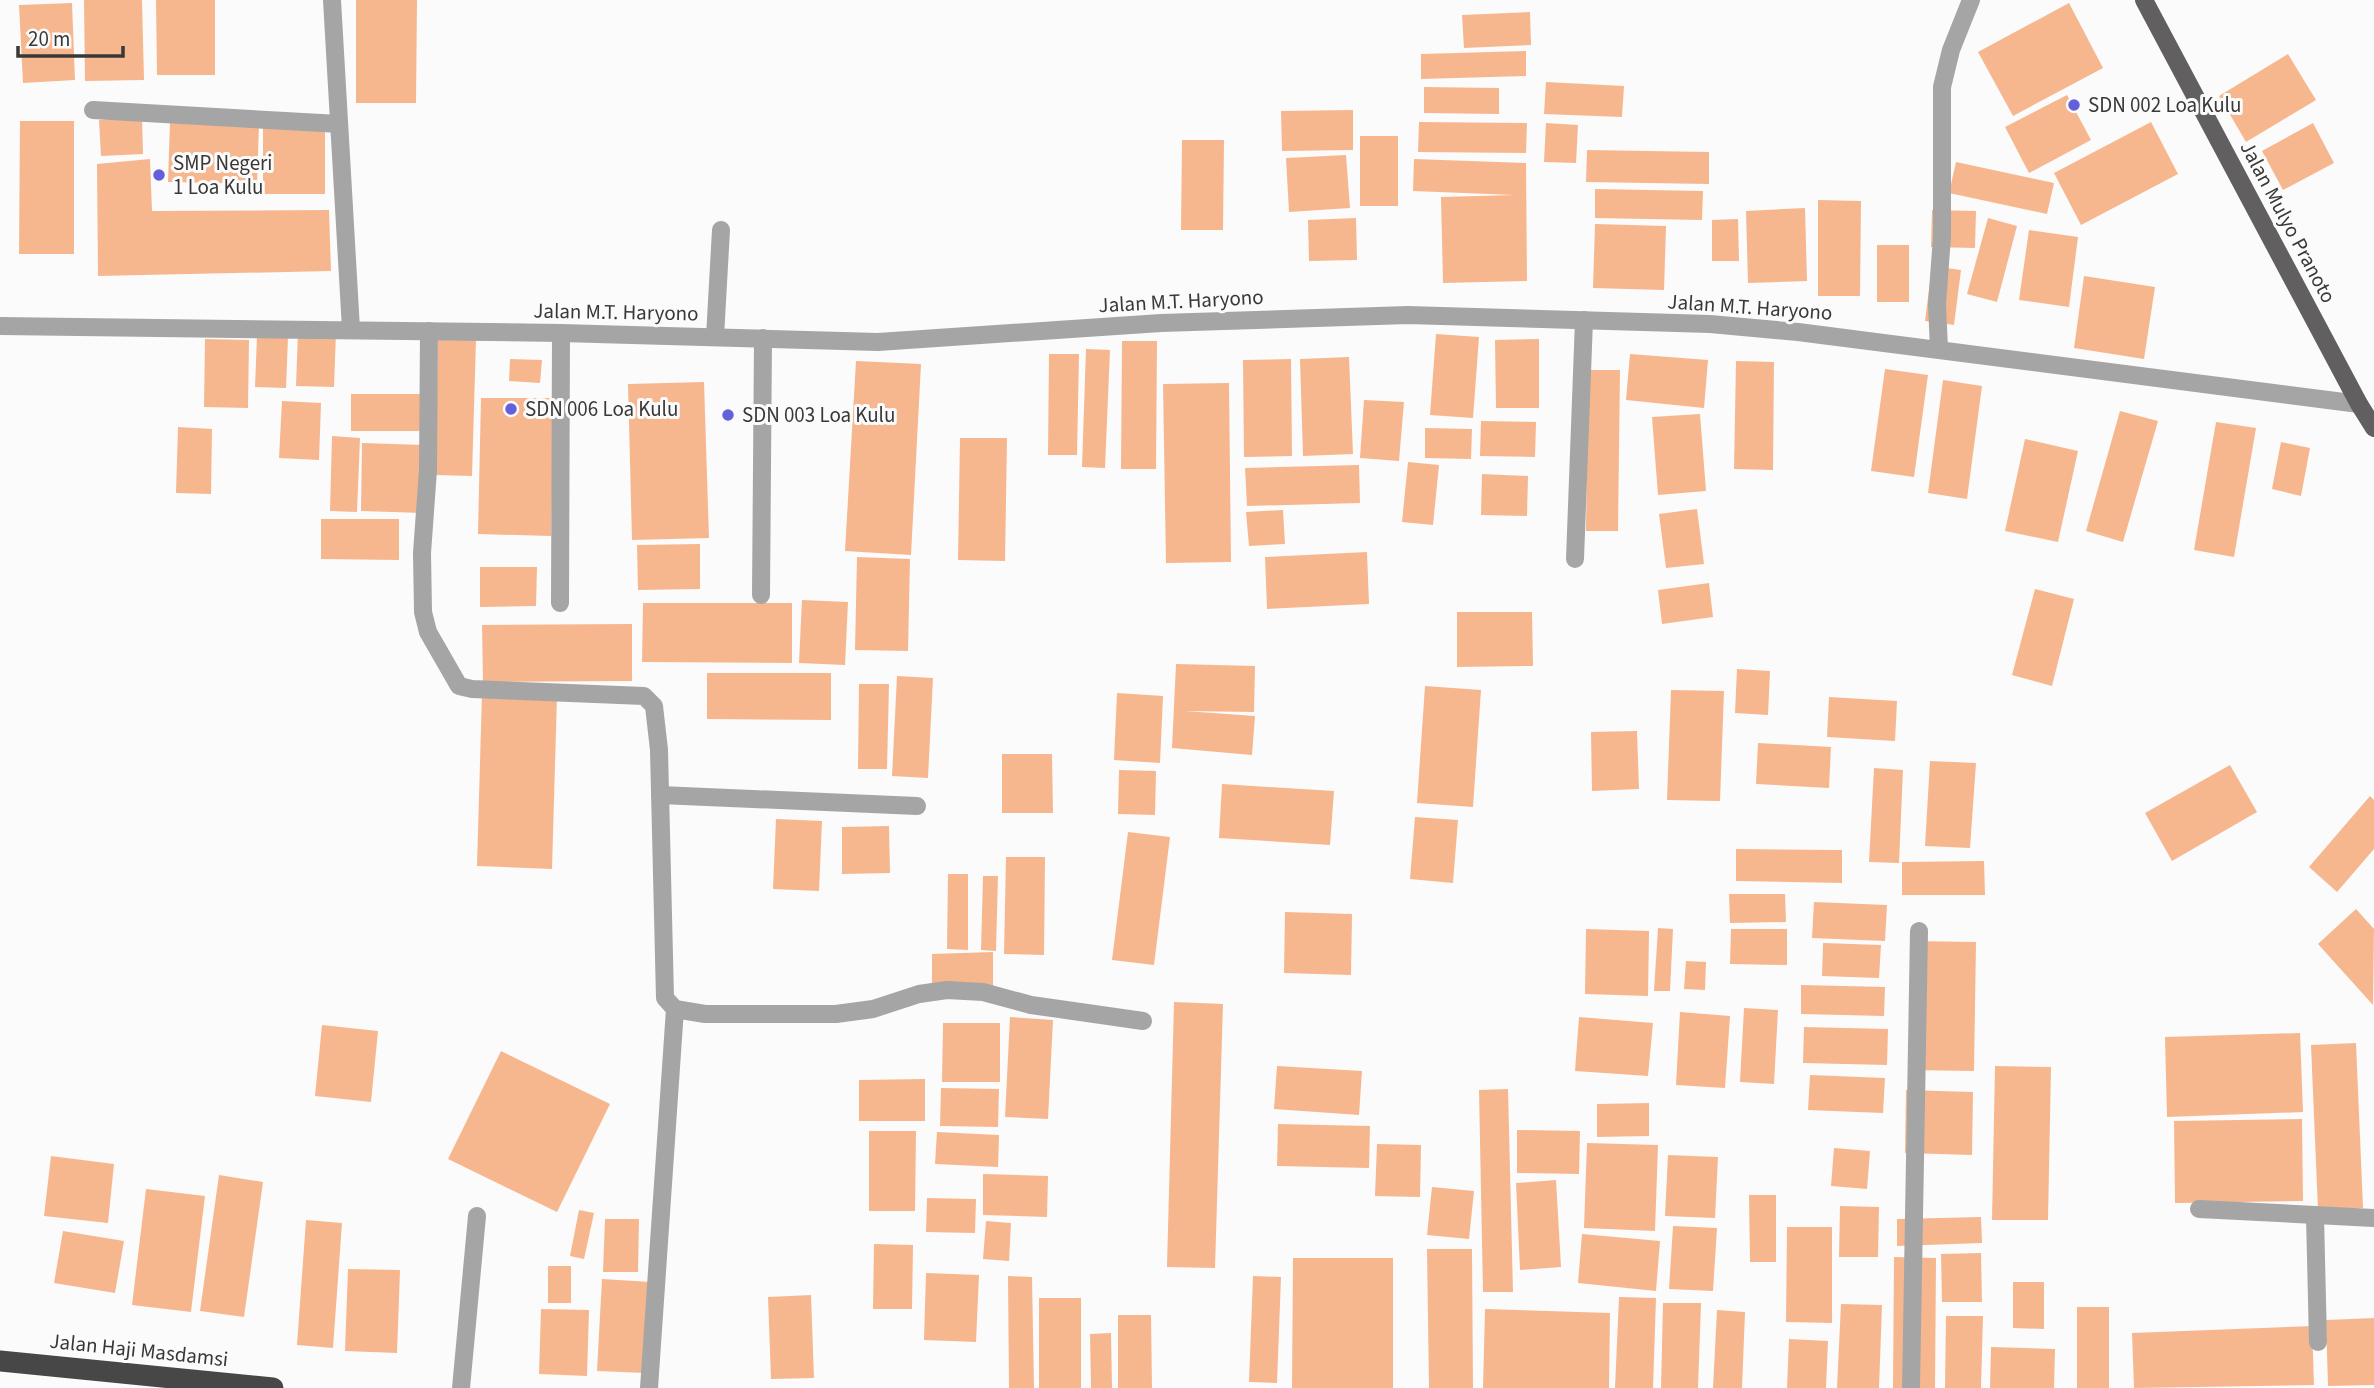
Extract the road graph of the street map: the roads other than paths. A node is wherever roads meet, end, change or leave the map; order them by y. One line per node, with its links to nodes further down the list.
1 (332, 0): 5 (street)
2 (1971, 0): 14 (street)
3 (2144, 0): 15 (main road, Jalan Mulyo Pranoto)
4 (93, 110): 5 (street)
5 (339, 124): 9 (street)
6 (720, 230): 12 (street)
7 (1584, 320): 13 (street, Jalan M.T. Haryono); 14 (street, Jalan M.T. Haryono); 17 (street)
8 (0, 326): 9 (street, Jalan M.T. Haryono)
9 (351, 329): 10 (street, Jalan M.T. Haryono)
10 (429, 331): 11 (street, Jalan M.T. Haryono); 20 (street)
11 (561, 333): 12 (street, Jalan M.T. Haryono); 19 (street)
12 (715, 337): 13 (street, Jalan M.T. Haryono)
13 (763, 338): 18 (street)
14 (1939, 349): 15 (street, Jalan M.T. Haryono)
15 (2359, 404): 16 (main road, Jalan Mulyo Pranoto)
16 (2374, 428)
17 (1575, 559)
18 (761, 595)
19 (560, 604)
20 (660, 795): 21 (street); 23 (street)
21 (918, 806)
22 (1919, 931): 34 (street)
23 (675, 1009): 24 (street); 33 (street)
24 (1143, 1021)
25 (2199, 1209): 27 (street)
26 (477, 1216): 32 (street)
27 (2315, 1216): 28 (street); 29 (street)
28 (2374, 1218)
29 (2318, 1342)
30 (0, 1361): 31 (highway, Jalan Haji Masdamsi)
31 (272, 1388)
32 (461, 1388)
33 (649, 1388)
34 (1911, 1388)

